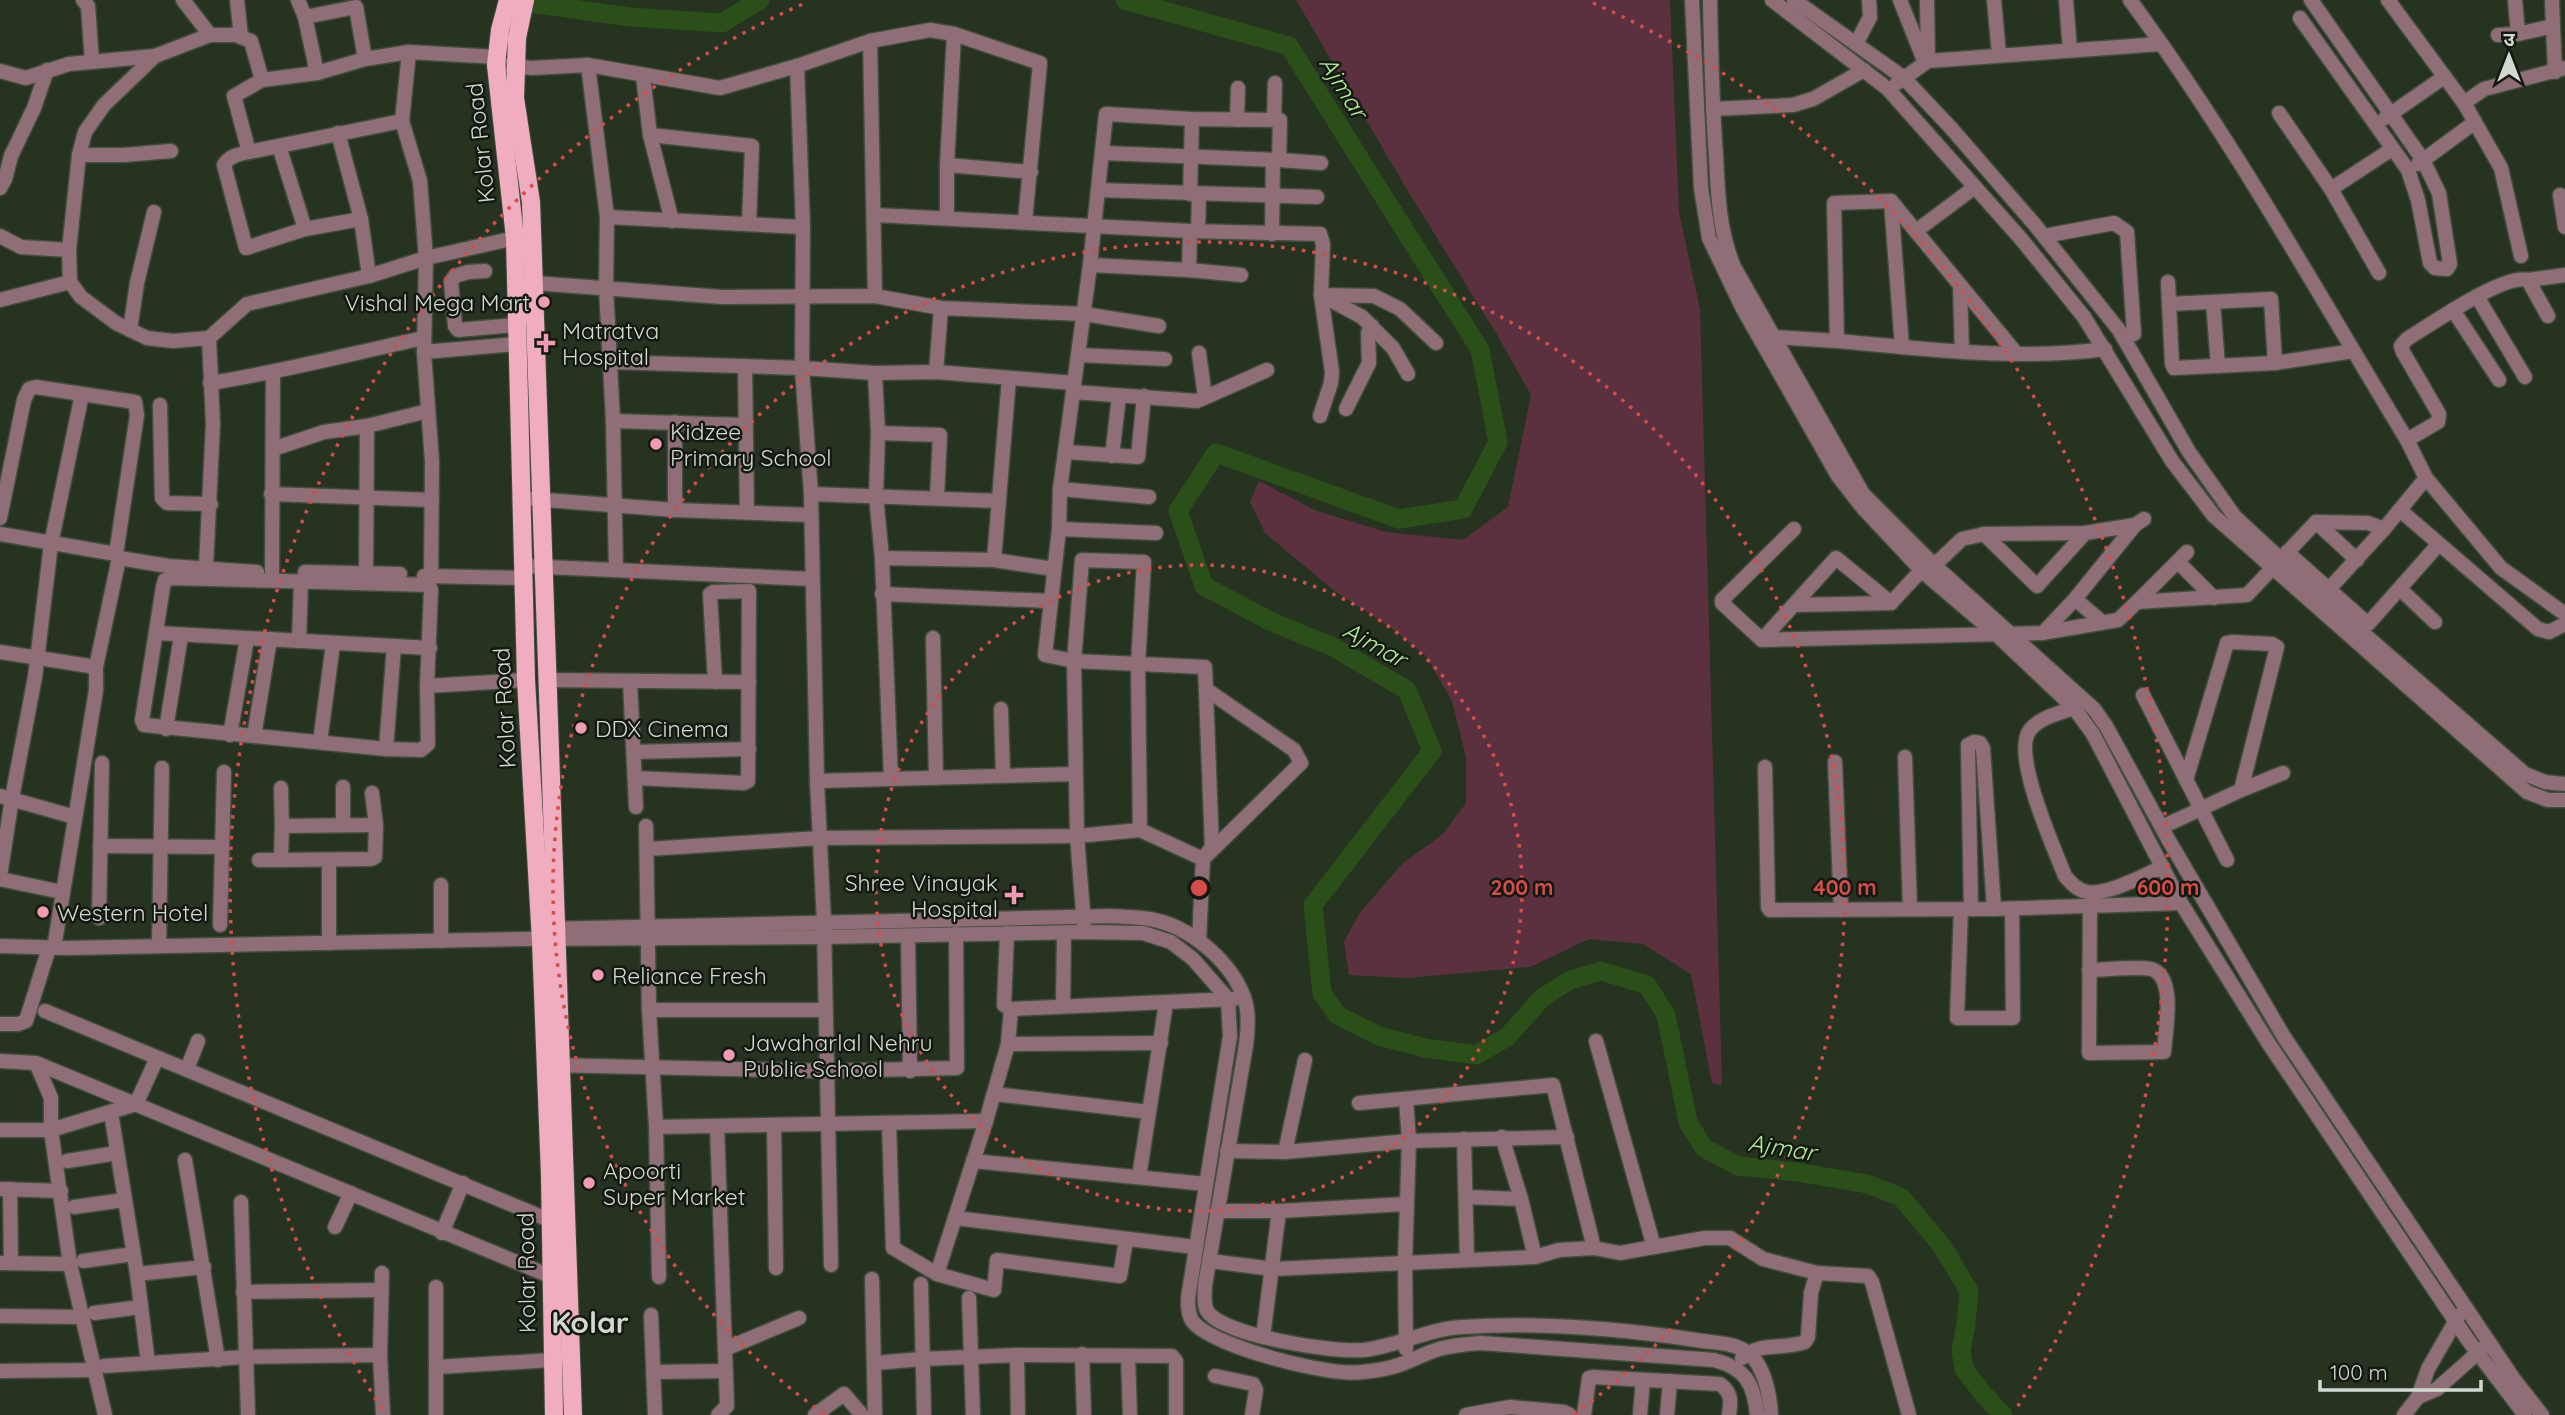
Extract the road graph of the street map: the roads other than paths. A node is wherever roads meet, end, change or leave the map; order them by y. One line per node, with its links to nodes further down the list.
1 (83, 0): 38 (street)
2 (183, 0): 27 (street)
3 (231, 0): 28 (street)
4 (237, 0): 28 (street)
5 (298, 0): 22 (street)
6 (508, 0): 37 (main road, Kolar Road)
7 (525, 0): 41 (main road, Kolar Road)
8 (1692, 0): 221 (street)
9 (1710, 0): 56 (street)
10 (1772, 0): 44 (street)
11 (1794, 0): 30 (street)
12 (1869, 0): 30 (street)
13 (1900, 0): 39 (street)
14 (1927, 0): 39 (street)
15 (1994, 0): 34 (street)
16 (2066, 0): 32 (street)
17 (2130, 0): 31 (street)
18 (2388, 0): 49 (street)
19 (2515, 0): 25 (street)
20 (2552, 0): 23 (street)
21 (2316, 2): 58 (street); 64 (street)
22 (305, 18): 36 (street); 47 (street)
23 (2553, 26): 25 (street); 45 (street)
24 (954, 34): 29 (street); 77 (street); 79 (street)
25 (2518, 34): 26 (street)
26 (2498, 35)
27 (210, 36): 28 (street); 35 (street)
28 (238, 36): 51 (street)
29 (870, 40): 42 (street); 90 (street)
30 (1856, 44): 50 (street)
31 (2160, 44): 32 (street); 147 (street)
32 (2070, 50): 34 (street)
33 (409, 52): 36 (street); 37 (street); 62 (street)
34 (1999, 54): 39 (street)
35 (155, 56): 38 (street); 72 (street)
36 (365, 59): 47 (street)
37 (497, 61): 41 (street); 106 (main road, Kolar Road)
38 (92, 62): 43 (street)
39 (1927, 62): 50 (street)
40 (588, 65): 41 (street); 48 (street); 91 (street)
41 (514, 66): 120 (main road, Kolar Road)
42 (797, 66): 48 (street); 99 (street)
43 (47, 70): 46 (street); 81 (street)
44 (1864, 70): 54 (street); 56 (street)
45 (2560, 70): 55 (street)
46 (0, 71)
47 (317, 73): 51 (street)
48 (643, 76): 66 (street)
49 (2444, 77): 55 (street); 58 (street)
50 (1904, 78): 54 (street); 105 (street)
51 (262, 80): 70 (street)
52 (1275, 83): 61 (street)
53 (1238, 88): 60 (street)
54 (1888, 89): 80 (street)
55 (2464, 103): 63 (street)
56 (1713, 109): 139 (street)
57 (2278, 113): 82 (street)
58 (2391, 114): 64 (street); 75 (street)
59 (1192, 119): 60 (street); 71 (street); 73 (street)
60 (1237, 120): 61 (street)
61 (1274, 120): 74 (street)
62 (402, 121): 65 (street); 109 (street)
63 (2475, 122): 75 (street); 108 (street)
64 (2375, 125): 68 (street)
65 (338, 133): 67 (street); 93 (street)
66 (650, 135): 94 (street); 96 (street)
67 (279, 146): 70 (street); 100 (street)
68 (2392, 149): 78 (street); 82 (street)
69 (171, 151): 72 (street)
70 (249, 152): 100 (street)
71 (1102, 153): 73 (street); 83 (street)
72 (79, 155): 107 (street)
73 (1191, 158): 74 (street); 84 (street)
74 (1276, 160): 76 (street); 86 (street)
75 (2423, 160): 78 (street); 78 (street)
76 (1321, 163)
77 (947, 165): 79 (street); 92 (street)
78 (2408, 170)
79 (1031, 172): 95 (street)
80 (1975, 187): 102 (street); 146 (street)
81 (0, 188)
82 (2331, 189): 113 (street)
83 (1098, 190): 84 (street); 97 (street)
84 (1194, 194): 86 (street); 101 (street)
85 (2560, 195): 98 (street)
86 (1273, 196): 87 (street); 103 (street)
87 (1317, 197)
88 (1891, 201): 102 (street); 141 (street); 145 (street)
89 (154, 212): 137 (street)
90 (875, 215): 92 (street); 125 (street)
91 (607, 217): 94 (street); 122 (street)
92 (947, 218): 95 (street)
93 (361, 219): 100 (street); 116 (street)
94 (673, 221): 96 (street)
95 (1025, 221): 97 (street)
96 (749, 224): 99 (street)
97 (1094, 226): 101 (street); 110 (street)
98 (2565, 226)
99 (803, 227): 123 (street)
100 (305, 229)
101 (1194, 231): 103 (street); 111 (street)
102 (1916, 231): 121 (street)
103 (1272, 234): 124 (street)
104 (0, 236): 107 (street)
105 (2044, 236): 138 (street); 217 (street)
106 (515, 238): 109 (street); 134 (main road, Kolar Road)
107 (69, 250): 118 (street)
108 (2521, 256)
109 (426, 258): 116 (street); 144 (street)
110 (1090, 265): 111 (street); 132 (street)
111 (1188, 270): 114 (street)
112 (485, 271): 134 (street)
113 (2379, 273)
114 (1241, 275)
115 (2565, 275): 117 (street)
116 (369, 276): 140 (street)
117 (2528, 280): 126 (street); 133 (street)
118 (70, 282): 127 (street); 137 (street)
119 (2168, 282): 129 (street)
120 (534, 283): 122 (street); 195 (main road, Kolar Road)
121 (1960, 285): 148 (street); 150 (street)
122 (606, 288): 123 (street); 153 (street)
123 (802, 295): 125 (street); 157 (street)
124 (1321, 295): 136 (street); 142 (street); 175 (street)
125 (875, 296): 130 (street)
126 (2478, 298): 131 (street); 163 (street)
127 (0, 300)
128 (2213, 302): 129 (street); 154 (street); 156 (street)
129 (2169, 304): 156 (street)
130 (941, 308): 132 (street); 159 (street)
131 (2453, 310): 165 (street); 181 (street)
132 (1084, 314): 135 (street); 151 (street)
133 (2548, 316)
134 (516, 325): 143 (main road, Kolar Road)
135 (1159, 326)
136 (1372, 326): 162 (street); 173 (street)
137 (130, 330): 140 (street)
138 (2134, 334)
139 (1774, 337): 141 (street); 221 (street)
140 (209, 338): 166 (street)
141 (1837, 341): 145 (street)
142 (1436, 342)
143 (516, 344): 144 (street); 192 (main road, Kolar Road)
144 (424, 345): 161 (street); 174 (street)
145 (1902, 347): 148 (street)
146 (2105, 349): 150 (street); 217 (street)
147 (2353, 351): 154 (street); 181 (street)
148 (1962, 352): 150 (street)
149 (1199, 353): 171 (street)
150 (2015, 353)
151 (1078, 355): 152 (street); 167 (street)
152 (1165, 359)
153 (611, 362): 155 (street); 176 (street)
154 (2275, 363): 156 (street)
155 (745, 366): 157 (street); 178 (street)
156 (2218, 366)
157 (802, 368): 160 (street); 188 (street)
158 (1267, 370): 171 (street)
159 (936, 372): 160 (street); 164 (street)
160 (875, 373): 180 (street)
161 (273, 374): 166 (street); 182 (street)
162 (1408, 374)
163 (2525, 377)
164 (1009, 378): 167 (street); 196 (street)
165 (2499, 380)
166 (210, 383): 197 (street)
167 (1073, 387): 169 (street); 183 (street)
168 (82, 394): 203 (street); 212 (street); 214 (street)
169 (1119, 396): 170 (street); 184 (street)
170 (1144, 396): 171 (street); 184 (street)
171 (1205, 397)
172 (160, 405): 197 (street)
173 (1346, 410)
174 (429, 411): 179 (street); 194 (street)
175 (1320, 416)
176 (613, 421): 177 (street); 198 (street)
177 (675, 422): 178 (street); 199 (street)
178 (744, 425): 201 (street)
179 (368, 426): 182 (street); 191 (street)
180 (878, 433): 189 (street); 193 (street)
181 (2407, 440): 185 (street)
182 (273, 449): 187 (street)
183 (1067, 452): 184 (street); 186 (street)
184 (1112, 456)
185 (2426, 478): 200 (street); 239 (street)
186 (1060, 489): 190 (street); 205 (street)
187 (271, 494): 191 (street); 225 (street)
188 (811, 494): 189 (street); 202 (street)
189 (876, 496): 193 (street); 215 (street)
190 (1149, 497)
191 (368, 498): 194 (street); 226 (street)
192 (520, 498): 195 (street); 224 (main road, Kolar Road)
193 (937, 498): 196 (street)
194 (432, 500): 227 (street)
195 (540, 500): 198 (street); 220 (main road, Kolar Road)
196 (999, 501): 216 (street)
197 (211, 504): 219 (street)
198 (616, 506): 199 (street); 223 (street)
199 (675, 510): 201 (street)
200 (2401, 511): 207 (street); 213 (street)
201 (747, 512): 202 (street)
202 (810, 515): 228 (street)
203 (0, 518)
204 (2316, 522): 207 (street); 217 (street); 218 (street)
205 (1059, 529): 208 (street); 222 (street)
206 (1794, 529): 251 (street)
207 (2384, 530): 218 (street)
208 (1156, 533)
209 (2085, 533): 211 (street); 211 (street); 234 (street)
210 (0, 534): 212 (street)
211 (1984, 534): 221 (street)
212 (51, 544): 214 (street); 257 (street)
213 (2438, 545): 231 (street); 242 (street)
214 (118, 556): 219 (street); 260 (street)
215 (882, 558): 216 (street); 232 (street)
216 (994, 560): 222 (street)
217 (2280, 560): 230 (street); 233 (street); 292 (street); 298 (street)
218 (2357, 560): 230 (street)
219 (206, 567): 225 (street)
220 (544, 567): 223 (street); 224 (street); 262 (main road, Kolar Road)
221 (1928, 568): 237 (street); 245 (street); 246 (street)
222 (1054, 569): 235 (street)
223 (616, 570): 228 (street)
224 (523, 572): 227 (street); 261 (main road, Kolar Road)
225 (272, 573): 226 (street)
226 (366, 573): 227 (street)
227 (431, 576)
228 (812, 579): 291 (street)
229 (301, 582): 243 (street); 252 (street); 255 (street)
230 (2329, 589): 231 (street)
231 (2400, 589): 241 (street)
232 (882, 594): 235 (street); 289 (street)
233 (2214, 598): 236 (street); 236 (street)
234 (2075, 599): 240 (street); 244 (street)
235 (1050, 601): 258 (street)
236 (2137, 602): 240 (street)
237 (1891, 603): 238 (street); 238 (street)
238 (1794, 605): 251 (street)
239 (2565, 614)
240 (2102, 622): 244 (street)
241 (2435, 622)
242 (2565, 624)
243 (156, 633): 247 (street); 271 (street)
244 (2042, 634): 246 (street)
245 (1997, 635): 246 (street); 251 (street); 269 (street)
246 (2014, 635): 300 (street)
247 (181, 636): 249 (street); 271 (street)
248 (933, 638): 288 (street)
249 (247, 639): 250 (street); 272 (street)
250 (270, 639): 252 (street); 273 (street)
251 (1762, 640)
252 (299, 641): 253 (street)
253 (333, 644): 254 (street); 274 (street)
254 (394, 646): 255 (street); 275 (street)
255 (430, 648): 266 (street)
256 (0, 652): 257 (street)
257 (37, 660): 260 (street); 297 (street)
258 (1074, 661): 259 (street); 259 (street); 285 (street)
259 (1138, 664): 267 (street); 309 (street)
260 (96, 667): 302 (street)
261 (526, 680): 262 (main road); 266 (street); 340 (main road, Kolar Road)
262 (548, 680): 263 (street); 340 (main road, Kolar Road)
263 (630, 681): 264 (street); 277 (street)
264 (715, 682): 265 (street); 265 (street)
265 (749, 682): 276 (street)
266 (428, 686): 275 (street)
267 (1207, 690): 316 (street); 316 (street)
268 (2143, 695): 290 (street)
269 (2074, 708): 303 (street); 321 (street)
270 (1001, 709): 286 (street)
271 (166, 729): 272 (street)
272 (230, 734): 273 (street)
273 (254, 736): 274 (street)
274 (320, 742): 275 (street)
275 (386, 749)
276 (749, 749): 277 (street); 287 (street)
277 (634, 752): 287 (street)
278 (1905, 757): 327 (street)
279 (1835, 762): 331 (street)
280 (102, 763): 312 (street)
281 (1765, 767): 331 (street)
282 (162, 768): 313 (street)
283 (223, 772): 314 (street)
284 (2283, 773): 295 (street)
285 (1075, 774): 286 (street); 310 (street)
286 (1003, 775): 288 (street)
287 (635, 778): 299 (street)
288 (936, 778): 289 (street)
289 (891, 779): 291 (street)
290 (2186, 780): 295 (street); 301 (street)
291 (817, 781): 311 (street)
292 (2565, 784)
293 (343, 787): 304 (street)
294 (281, 788): 306 (street)
295 (2241, 790): 301 (street)
296 (372, 793): 305 (street)
297 (6, 797): 302 (street); 322 (street)
298 (2565, 800)
299 (636, 807)
300 (2152, 809): 303 (street); 308 (street)
301 (2201, 810): 308 (street); 320 (street)
302 (75, 817): 324 (street)
303 (2137, 818): 321 (street)
304 (343, 825): 305 (street); 306 (street)
305 (376, 825): 319 (street)
306 (282, 826): 318 (street)
307 (646, 827): 315 (street)
308 (2162, 827): 440 (street)
309 (1140, 830): 310 (street); 316 (street)
310 (1077, 836): 311 (street); 333 (street)
311 (820, 838): 315 (street); 335 (street)
312 (100, 846): 313 (street); 332 (street)
313 (160, 846): 314 (street); 346 (street)
314 (222, 846): 334 (street)
315 (647, 849): 337 (street)
316 (1203, 859): 343 (street)
317 (259, 860): 318 (street)
318 (281, 860): 319 (street)
319 (329, 860): 344 (street)
320 (2227, 860)
321 (2163, 867): 325 (street)
322 (0, 878): 324 (street)
323 (441, 885): 342 (street)
324 (62, 892): 347 (street)
325 (2181, 903): 326 (street); 446 (street)
326 (2090, 907): 330 (street); 348 (street)
327 (1910, 909): 328 (street); 331 (street)
328 (1966, 909): 329 (street); 329 (street); 330 (street)
329 (1994, 909): 330 (street)
330 (2012, 909)
331 (1841, 910)
332 (99, 918)
333 (1084, 924): 335 (street); 336 (street); 343 (street); 350 (street)
334 (220, 925)
335 (824, 930): 337 (street); 341 (street); 355 (street)
336 (1064, 932): 338 (street); 352 (street)
337 (649, 933): 340 (street); 354 (street)
338 (1007, 933): 339 (street); 353 (street)
339 (956, 934): 341 (street); 369 (street)
340 (549, 935): 342 (street); 366 (main road, Kolar Road)
341 (908, 936): 369 (street)
342 (441, 941): 344 (street)
343 (1199, 941): 349 (street)
344 (329, 943): 346 (street)
345 (0, 946): 347 (street)
346 (159, 946): 347 (street)
347 (52, 948): 357 (street)
348 (2089, 970): 348 (street)
349 (1244, 998): 350 (street); 389 (street)
350 (1228, 999): 351 (street); 397 (street)
351 (1166, 1003): 352 (street); 360 (street)
352 (1063, 1005): 353 (street)
353 (1011, 1009): 361 (street)
354 (649, 1010): 355 (street); 367 (street)
355 (824, 1010): 370 (street)
356 (46, 1011): 362 (street)
357 (0, 1024)
358 (198, 1041): 368 (street)
359 (1596, 1041): 415 (street)
360 (1161, 1043): 361 (street); 375 (street)
361 (1008, 1044): 371 (street)
362 (157, 1058): 368 (street); 374 (street)
363 (1305, 1060): 390 (street)
364 (0, 1061): 365 (street)
365 (36, 1063): 374 (street); 384 (street)
366 (554, 1065): 367 (street); 410 (main road, Kolar Road); 481 (main road, Kolar Road)
367 (652, 1067): 370 (street); 382 (street)
368 (187, 1069): 396 (street)
369 (910, 1070): 370 (street)
370 (826, 1071): 378 (street)
371 (994, 1094): 375 (street); 377 (street)
372 (1406, 1099): 373 (street); 386 (street); 388 (street)
373 (1359, 1103)
374 (136, 1104): 384 (street); 400 (street)
375 (1149, 1112): 395 (street)
376 (112, 1119): 391 (street)
377 (986, 1121): 379 (street); 394 (street)
378 (827, 1124): 379 (street); 381 (street); 424 (street)
379 (889, 1124): 431 (street)
380 (717, 1126): 381 (street); 382 (street); 450 (street)
381 (774, 1126): 426 (street)
382 (656, 1127): 433 (street)
383 (0, 1130): 384 (street)
384 (51, 1130): 399 (street)
385 (1502, 1137): 386 (street); 387 (street); 402 (street)
386 (1567, 1137): 416 (street)
387 (1464, 1139): 388 (street); 401 (street)
388 (1409, 1141): 390 (street); 405 (street)
389 (1227, 1151): 390 (street); 407 (street)
390 (1285, 1152)
391 (117, 1153): 393 (street); 403 (street)
392 (185, 1160): 425 (street)
393 (67, 1161)
394 (973, 1161): 395 (street); 409 (street)
395 (1139, 1177): 397 (street)
396 (463, 1183): 410 (street); 412 (street)
397 (1206, 1184): 414 (street)
398 (5, 1189): 399 (street); 422 (street)
399 (61, 1191): 423 (street)
400 (351, 1194): 411 (street); 412 (street)
401 (1467, 1197): 402 (street); 419 (street)
402 (1521, 1199): 418 (street)
403 (124, 1200): 406 (street); 417 (street)
404 (241, 1202): 438 (street)
405 (1406, 1204): 408 (street); 421 (street)
406 (74, 1207)
407 (1217, 1211): 408 (street); 420 (street)
408 (1279, 1211): 427 (street)
409 (956, 1218): 413 (street); 431 (street)
410 (549, 1220): 432 (main road, Kolar Road)
411 (335, 1227)
412 (442, 1233): 432 (street)
413 (1126, 1240): 414 (street); 431 (street)
414 (1195, 1247): 462 (street)
415 (1654, 1247): 416 (street); 429 (street)
416 (1594, 1248): 418 (street)
417 (133, 1254): 423 (street); 430 (street)
418 (1535, 1257): 419 (street)
419 (1467, 1259): 421 (street)
420 (1210, 1261): 427 (street); 447 (street)
421 (1405, 1262): 427 (street); 448 (street)
422 (5, 1263): 423 (street)
423 (77, 1263): 442 (street)
424 (831, 1265)
425 (204, 1267): 430 (street); 460 (street)
426 (776, 1268)
427 (1273, 1269): 447 (street)
428 (382, 1273): 437 (street)
429 (1817, 1273): 451 (street); 502 (street)
430 (137, 1274): 441 (street)
431 (937, 1275)
432 (550, 1276): 461 (main road, Kolar Road)
433 (659, 1277)
434 (872, 1279): 464 (street)
435 (921, 1284): 459 (street)
436 (436, 1287): 466 (street)
437 (380, 1290): 438 (street); 454 (street)
438 (243, 1292): 457 (street)
439 (969, 1298): 458 (street)
440 (2465, 1305): 446 (street); 449 (street)
441 (141, 1307): 442 (street); 463 (street)
442 (88, 1315): 444 (street); 467 (street)
443 (651, 1315): 470 (street)
444 (0, 1316)
445 (799, 1318): 450 (street)
446 (2455, 1321): 452 (street); 474 (street)
447 (1263, 1337): 448 (street)
448 (1405, 1341): 451 (street); 462 (street)
449 (2488, 1341): 452 (street); 505 (street)
450 (725, 1349): 469 (street)
451 (1748, 1353): 465 (street); 501 (street)
452 (2479, 1353): 474 (street); 504 (street)
453 (1082, 1354): 455 (street); 456 (street); 490 (street)
454 (380, 1355): 457 (street); 478 (street)
455 (1017, 1355): 458 (street); 489 (street)
456 (1128, 1356): 491 (street); 492 (street)
457 (245, 1357): 460 (street); 477 (street)
458 (971, 1357): 459 (street); 488 (street)
459 (922, 1359): 464 (street); 487 (street)
460 (218, 1360): 463 (street)
461 (553, 1360): 466 (street); 480 (main road, Kolar Road)
462 (1408, 1362): 465 (street)
463 (148, 1363): 467 (street)
464 (875, 1363): 486 (street)
465 (1734, 1366): 500 (street)
466 (436, 1367): 479 (street)
467 (99, 1368): 468 (street); 476 (street)
468 (0, 1371)
469 (725, 1371): 470 (street); 483 (street)
470 (653, 1372): 482 (street)
471 (1215, 1376): 493 (street)
472 (1643, 1380): 473 (street); 496 (street); 497 (street)
473 (1670, 1381): 498 (street); 499 (street)
474 (2418, 1397): 503 (street)
475 (1525, 1412): 494 (street); 495 (street)
476 (105, 1415)
477 (248, 1415)
478 (383, 1415)
479 (436, 1415)
480 (554, 1415)
481 (573, 1415)
482 (655, 1415)
483 (718, 1415)
484 (816, 1415): 485 (street)
485 (862, 1415)
486 (876, 1415)
487 (924, 1415)
488 (973, 1415)
489 (1018, 1415)
490 (1084, 1415)
491 (1130, 1415)
492 (1176, 1415)
493 (1252, 1415)
494 (1467, 1415)
495 (1570, 1415)
496 (1584, 1415)
497 (1640, 1415)
498 (1667, 1415)
499 (1729, 1415)
500 (1757, 1415)
501 (1771, 1415)
502 (1909, 1415)
503 (2404, 1415)
504 (2525, 1415)
505 (2542, 1415)

